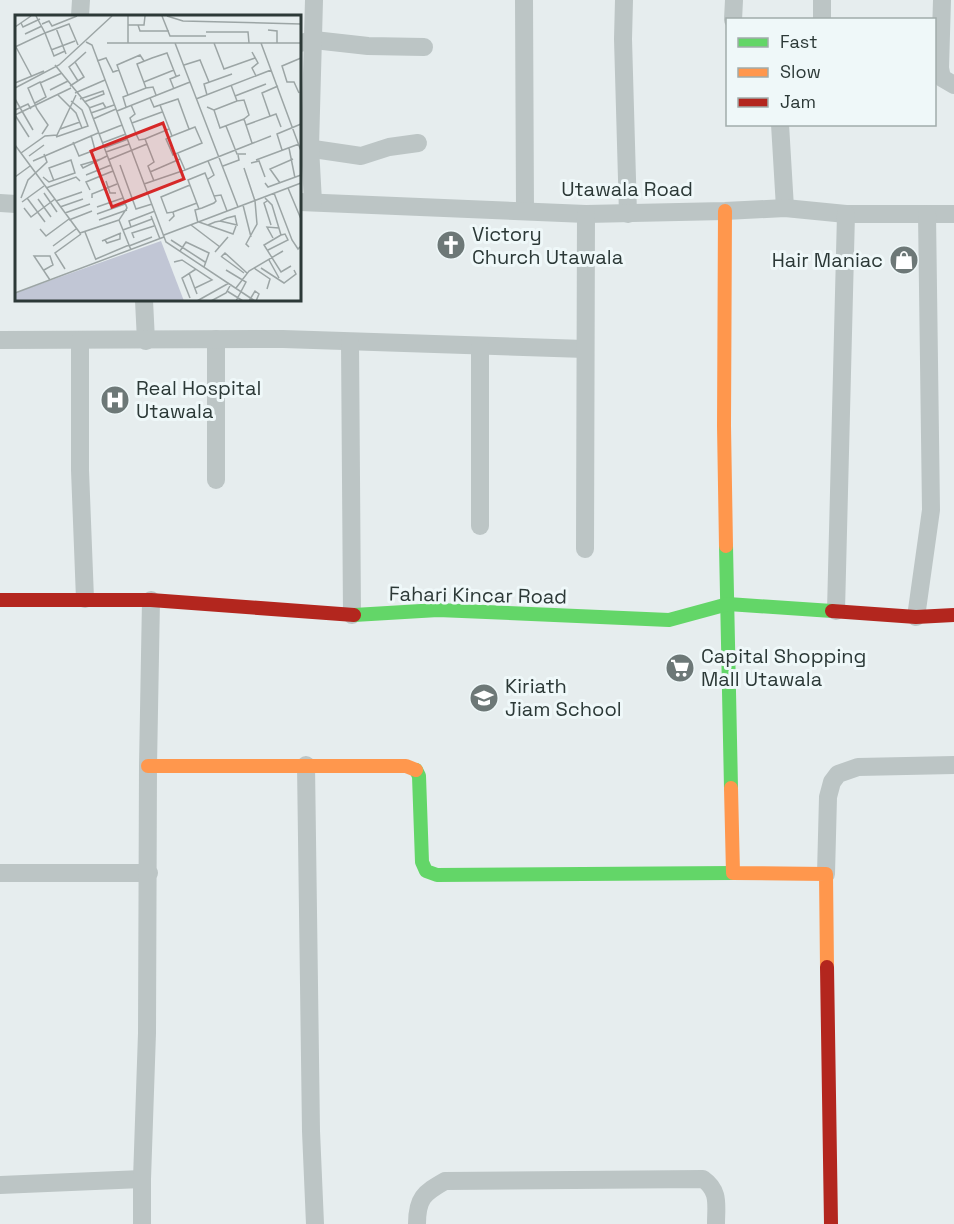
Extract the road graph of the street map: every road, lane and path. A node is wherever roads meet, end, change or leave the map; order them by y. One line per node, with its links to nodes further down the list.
1 (81, 0): 8 (street)
2 (314, 0): 11 (street)
3 (524, 0): 21 (street)
4 (624, 0): 24 (street)
5 (734, 0): 9 (street)
6 (822, 0): 10 (street)
7 (942, 0): 13 (street)
8 (80, 15)
9 (733, 18)
10 (822, 18)
11 (307, 41): 12 (street); 16 (street)
12 (424, 47)
13 (954, 85)
14 (780, 126): 20 (street)
15 (418, 143): 16 (street)
16 (305, 147): 17 (street)
17 (306, 202): 21 (street, Utawala Road)
18 (0, 203): 19 (street)
19 (15, 204)
20 (785, 208): 22 (street, Utawala Road); 25 (street, Utawala Road)
21 (525, 210): 23 (street, Utawala Road)
22 (725, 212): 24 (street, Utawala Road); 42 (street)
23 (586, 214): 24 (street, Utawala Road); 35 (street)
24 (628, 214)
25 (846, 214): 26 (street, Utawala Road); 43 (street)
26 (927, 214): 27 (street, Utawala Road); 46 (street)
27 (954, 214)
28 (144, 302): 32 (street)
29 (216, 339): 32 (street); 33 (street); 36 (street)
30 (0, 340): 31 (street)
31 (80, 340): 32 (street); 39 (street)
32 (146, 341)
33 (350, 342): 34 (street); 44 (street)
34 (480, 346): 35 (street); 37 (street)
35 (585, 349): 38 (street)
36 (216, 480)
37 (480, 526)
38 (585, 549)
39 (85, 599): 40 (street, Fahari Kincar Road); 41 (street, Fahari Kincar Road)
40 (0, 600)
41 (151, 600): 44 (street, Fahari Kincar Road); 49 (street)
42 (728, 604): 43 (street, Fahari Kincar Road); 44 (street, Fahari Kincar Road); 52 (street)
43 (836, 611): 46 (street, Fahari Kincar Road)
44 (352, 615)
45 (954, 615): 46 (street, Fahari Kincar Road)
46 (916, 617)
47 (306, 765): 49 (street); 52 (street); 57 (street)
48 (954, 765): 53 (street)
49 (148, 766): 51 (street)
50 (0, 873): 51 (street)
51 (149, 873): 54 (street)
52 (733, 873): 53 (street)
53 (826, 874): 60 (street)
54 (142, 1179): 55 (street); 56 (street)
55 (0, 1185)
56 (142, 1224)
57 (315, 1224)
58 (417, 1224): 59 (street)
59 (717, 1224)
60 (831, 1224)

